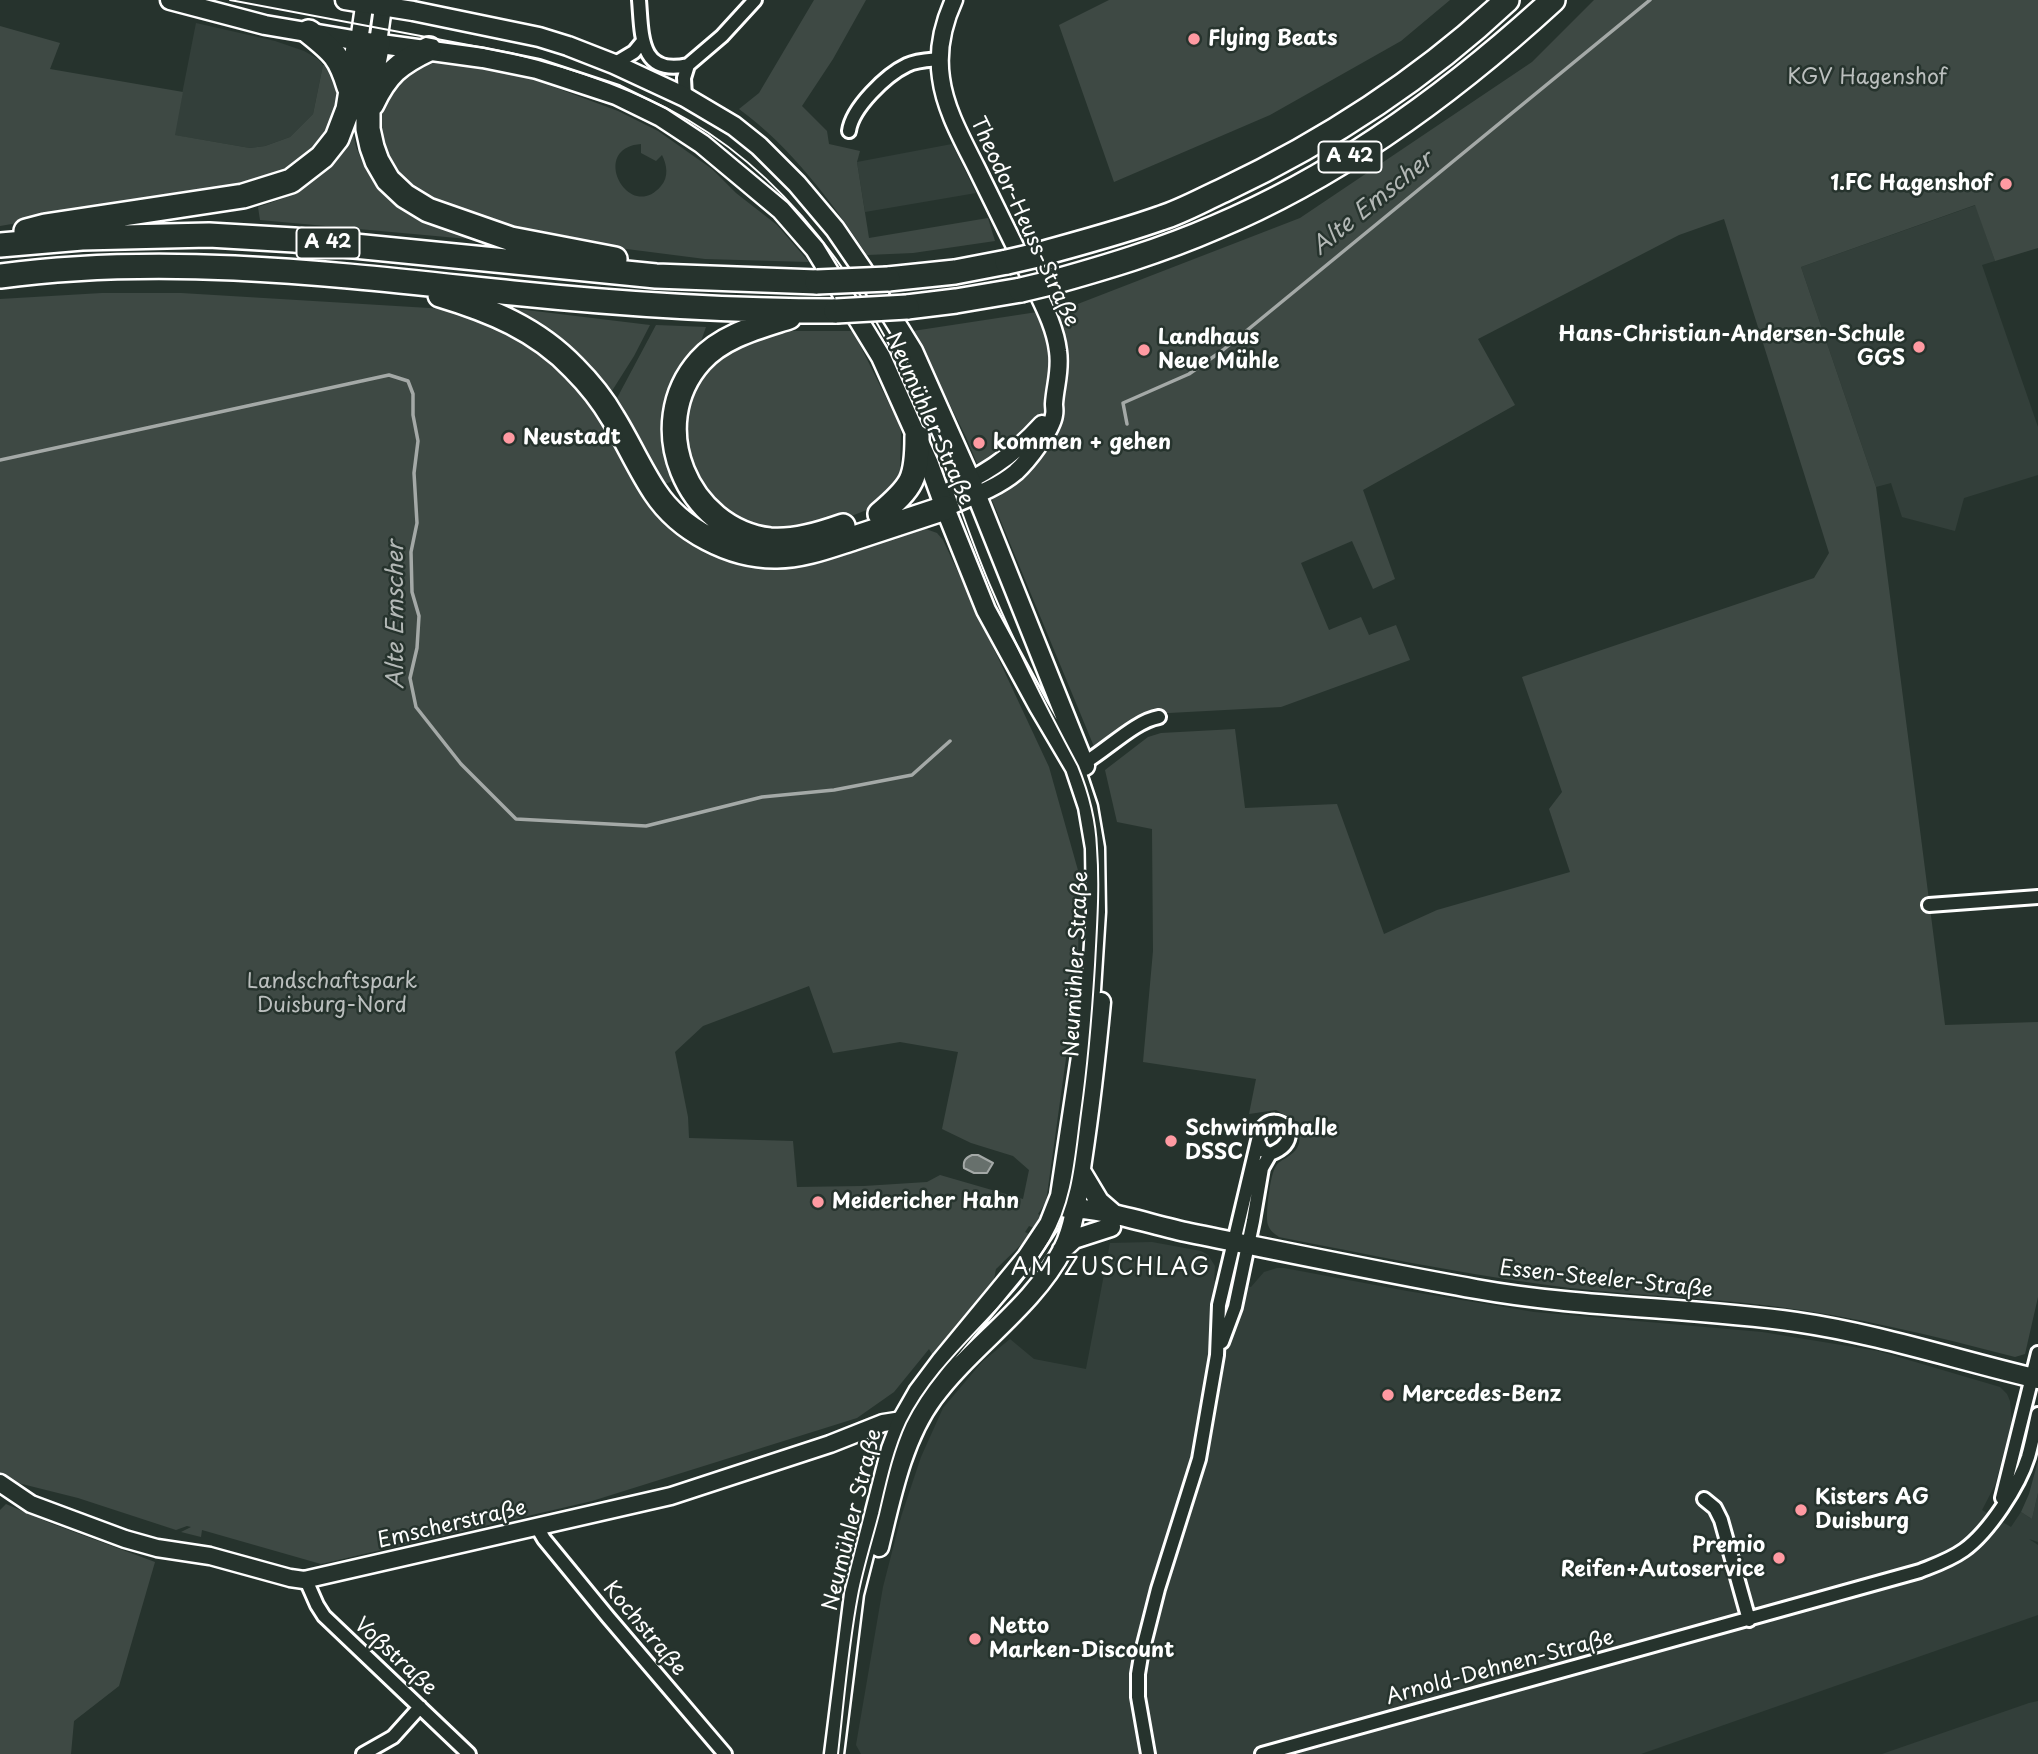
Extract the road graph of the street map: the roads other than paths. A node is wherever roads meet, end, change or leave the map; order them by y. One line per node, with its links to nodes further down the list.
1 (170, 0): 10 (main road, Neumühler Straße)
2 (345, 0): 8 (main road, Neumühler Straße)
3 (639, 0): 11 (street)
4 (755, 0): 16 (street)
5 (954, 0): 14 (street, Theodor-Heuss-Straße)
6 (1507, 0): 23 (highway, A 42, bridge)
7 (1553, 0): 26 (highway, A 42, bridge)
8 (365, 2): 9 (main road, Neumühler Straße); 12 (street)
9 (384, 3): 12 (street); 15 (main road, Neumühler Straße)
10 (310, 32): 12 (main road, Neumühler Straße); 17 (highway)
11 (643, 41): 15 (street); 16 (street)
12 (368, 42): 13 (main road, Neumühler Straße); 17 (highway); 19 (highway)
13 (429, 49): 19 (highway); 27 (main road, Neumühler Straße)
14 (940, 59): 20 (street); 28 (street, Theodor-Heuss-Straße)
15 (614, 64): 18 (main road, Neumühler Straße)
16 (688, 65): 18 (street)
17 (351, 92): 21 (highway)
18 (685, 97): 28 (main road, Neumühler Straße)
19 (368, 113): 23 (highway)
20 (849, 131)
21 (0, 238)
22 (0, 245): 23 (highway, A 42)
23 (658, 272)
24 (0, 275): 25 (highway, A 42)
25 (387, 278): 26 (highway, A 42); 29 (highway)
26 (809, 311): 30 (highway)
27 (917, 436): 29 (main road, Neumühler Straße); 30 (highway)
28 (973, 487): 29 (street, Theodor-Heuss-Straße); 32 (main road, Neumühler Straße)
29 (942, 501): 30 (highway); 32 (main road, Neumühler Straße)
30 (880, 514)
31 (1159, 717): 32 (street)
32 (1080, 765): 37 (main road, Neumühler Straße); 38 (main road, Neumühler Straße)
33 (2038, 897): 34 (street)
34 (1929, 905)
35 (1258, 1141): 36 (street); 36 (street); 41 (street)
36 (1270, 1154): 41 (street)
37 (1081, 1171): 39 (main road, Neumühler Straße); 40 (main road)
38 (1056, 1210): 39 (main road, Essen-Steeler-Straße); 46 (main road, Neumühler Straße)
39 (1074, 1213): 40 (main road, Essen-Steeler-Straße); 42 (main road, Neumühler Straße)
40 (1114, 1222): 41 (main road, Essen-Steeler-Straße); 42 (main road)
41 (1241, 1243): 44 (main road, Essen-Steeler-Straße); 59 (street)
42 (1062, 1250): 46 (main road, Neumühler Straße)
43 (2038, 1353): 44 (street, Arnold-Dehnen-Straße)
44 (2035, 1379): 49 (street, Arnold-Dehnen-Straße)
45 (2038, 1414): 49 (street, Arnold-Dehnen-Straße)
46 (909, 1423): 50 (street, Emscherstraße); 57 (main road, Neumühler Straße); 58 (main road, Neumühler Straße)
47 (1, 1485): 51 (street, Emscherstraße)
48 (1704, 1499): 52 (street)
49 (2000, 1508): 52 (street, Arnold-Dehnen-Straße)
50 (537, 1527): 51 (street, Emscherstraße); 56 (street, Kochstraße)
51 (306, 1580): 53 (street, Voßstraße)
52 (1749, 1620): 60 (street, Arnold-Dehnen-Straße)
53 (420, 1707): 54 (street); 55 (street, Voßstraße)
54 (363, 1754)
55 (469, 1754)
56 (725, 1754)
57 (834, 1754)
58 (845, 1754)
59 (1149, 1754)
60 (1262, 1754)

